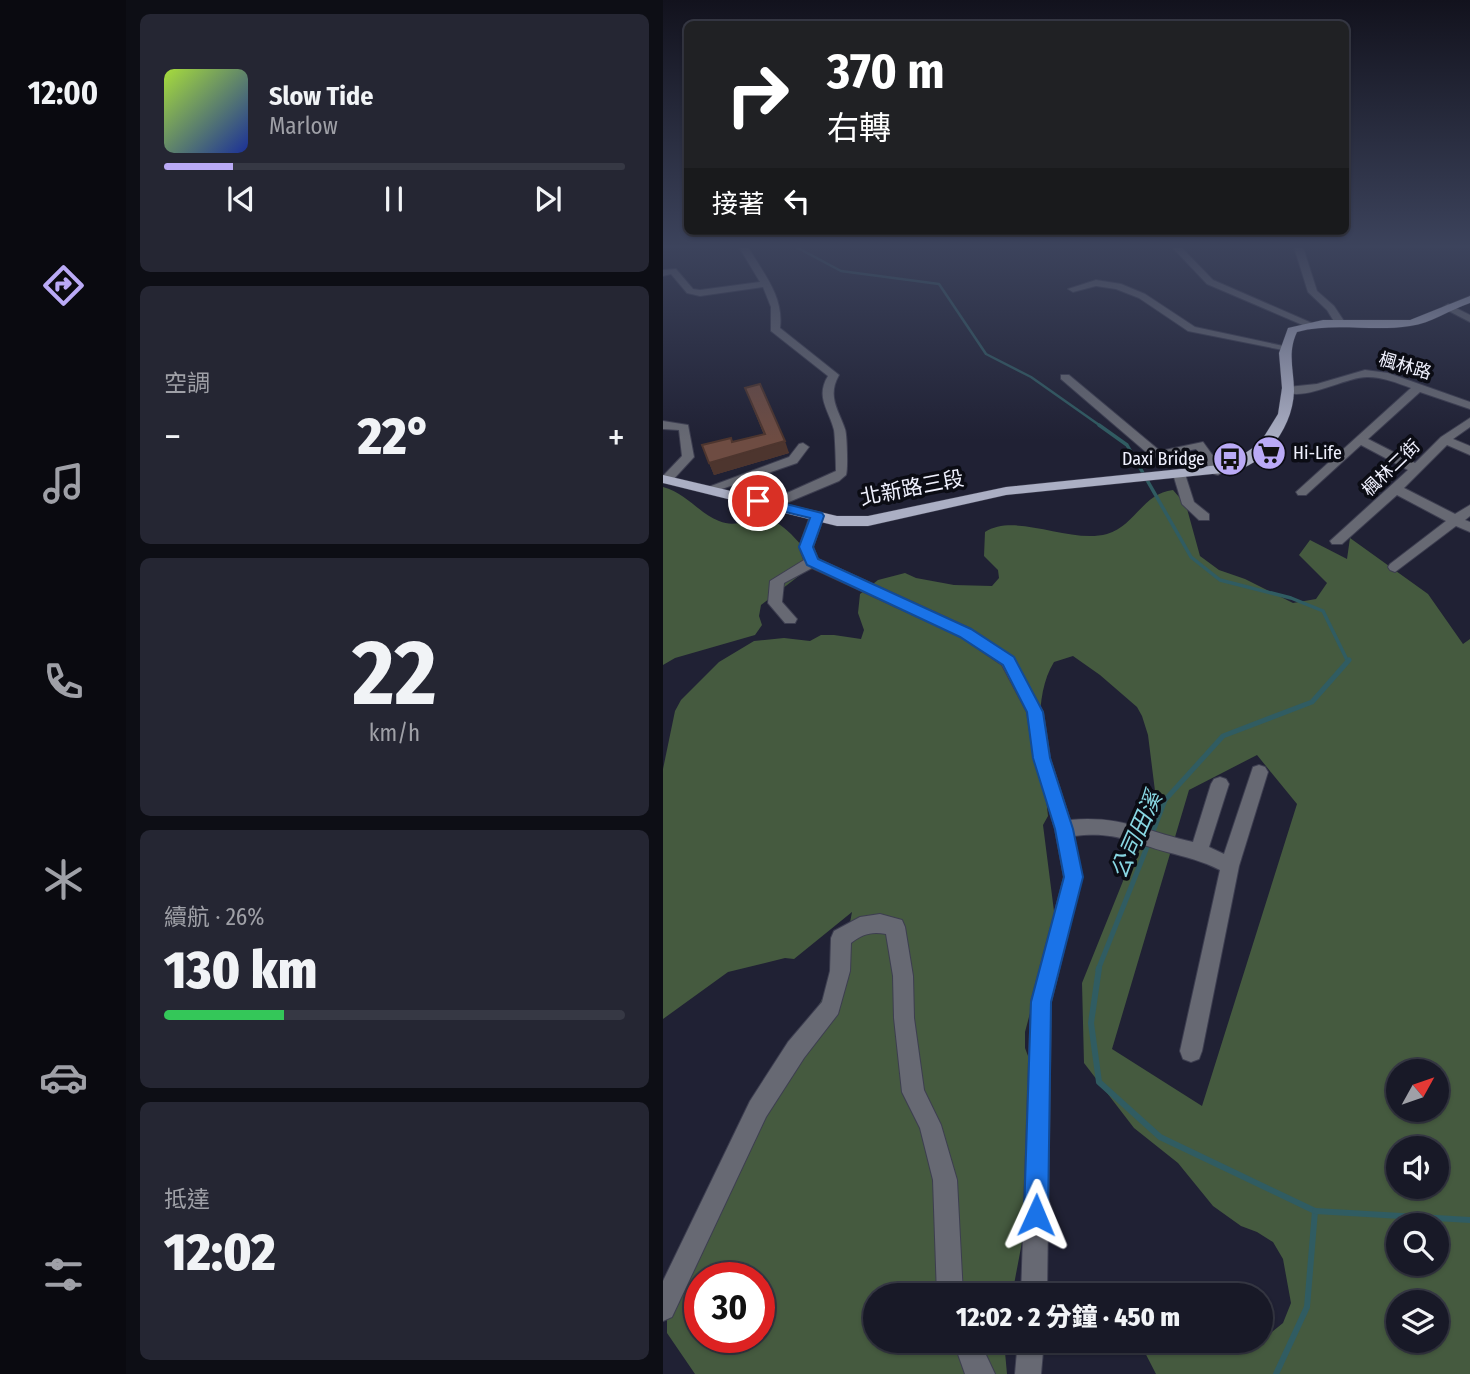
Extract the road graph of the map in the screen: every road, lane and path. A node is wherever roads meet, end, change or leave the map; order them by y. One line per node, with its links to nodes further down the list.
1 (776, 311): 26 (street)
2 (1165, 311): 8 (street)
3 (1279, 311): 7 (street)
4 (1333, 311): 6 (street)
5 (1447, 311): 6 (main road)
6 (1339, 321): 7 (main road)
7 (1309, 324): 8 (main road)
8 (1283, 347): 11 (main road)
9 (1065, 377): 20 (street)
10 (1418, 388): 11 (street, 楓林路); 12 (street, 楓林路); 15 (street)
11 (1288, 390): 20 (main road)
12 (1470, 406)
13 (1470, 421): 16 (street, 楓林二街)
14 (663, 425): 22 (street)
15 (1359, 440): 19 (street); 25 (street)
16 (1445, 440): 18 (street); 19 (street, 楓林二街)
17 (802, 447): 23 (street)
18 (1470, 451)
19 (1416, 469): 24 (street, 楓林二街)
20 (1218, 471): 21 (main road)
21 (1179, 474): 28 (main road, 北新路三段); 29 (street)
22 (665, 479): 23 (main road, 北新路三段)
23 (709, 489): 26 (main road, 北新路三段)
24 (1396, 489): 30 (street); 32 (street, 楓林二街)
25 (1302, 492)
26 (772, 505): 28 (main road, 北新路三段)
27 (1470, 509): 30 (street)
28 (817, 516): 33 (street)
29 (1204, 517)
30 (1457, 519): 31 (street); 34 (street)
31 (1470, 528)
32 (1337, 541)
33 (812, 562): 35 (street); 38 (street)
34 (1395, 567)
35 (790, 619)
36 (1259, 772): 40 (street)
37 (1220, 784): 39 (street)
38 (1064, 829): 39 (street); 43 (street)
39 (1199, 851): 40 (street)
40 (1230, 866): 41 (street)
41 (1191, 1051)
42 (949, 1283): 44 (street)
43 (1034, 1283)
44 (663, 1308)
45 (970, 1353): 47 (street)
46 (1030, 1353): 48 (street)
47 (982, 1374)
48 (1028, 1374)

